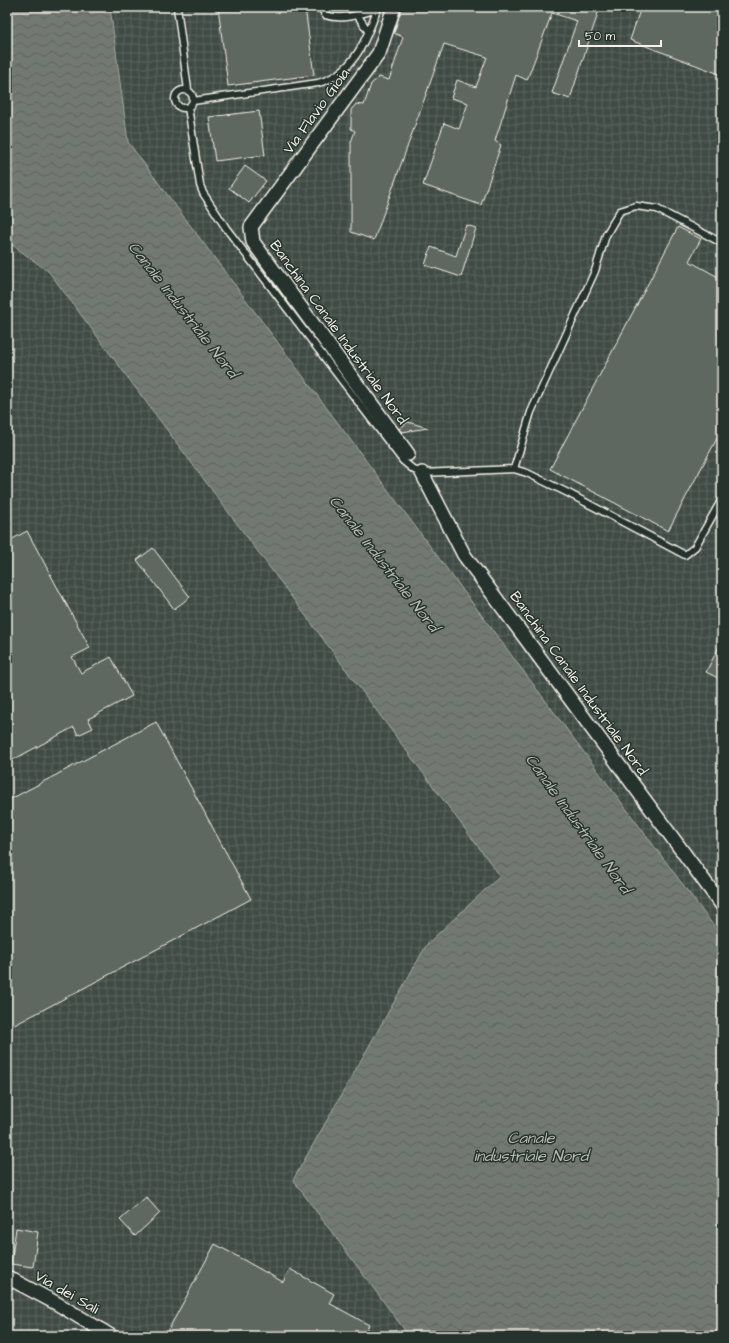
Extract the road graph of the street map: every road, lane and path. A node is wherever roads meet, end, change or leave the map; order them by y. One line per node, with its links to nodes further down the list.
1 (177, 7): 7 (lane)
2 (321, 7): 5 (lane)
3 (394, 7): 10 (street, Via Flavio Gioia)
4 (377, 8): 5 (lane); 6 (lane)
5 (358, 16): 6 (lane)
6 (368, 31): 8 (lane)
7 (188, 90): 8 (lane); 9 (lane)
8 (193, 101): 9 (lane)
9 (188, 107): 14 (lane)
10 (251, 227): 12 (street, Banchina Canale Industriale Nord)
11 (722, 243): 13 (lane)
12 (408, 454)
13 (514, 468): 14 (lane); 15 (lane)
14 (422, 474): 16 (street, Banchina Canale Industriale Nord)
15 (722, 499)
16 (722, 904)
17 (7, 1277): 18 (street, Via dei Sali)
18 (111, 1336)

